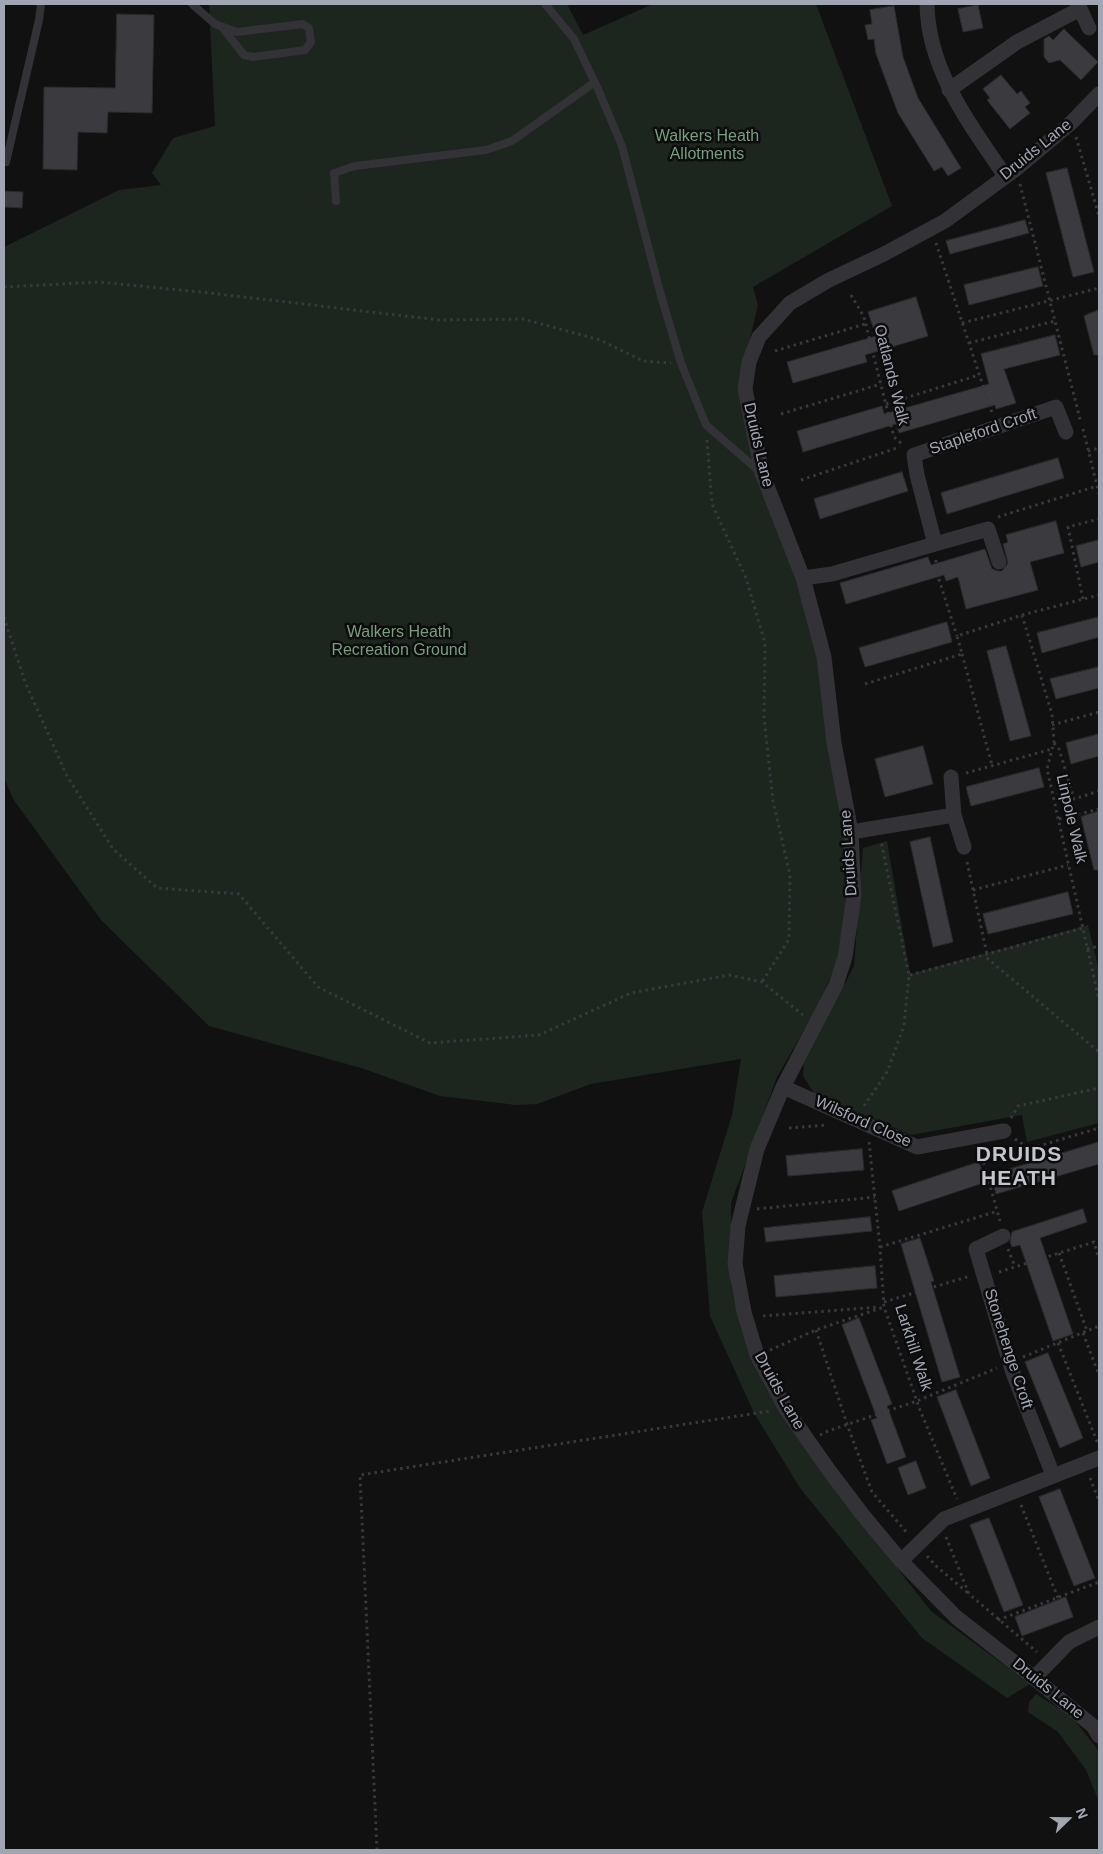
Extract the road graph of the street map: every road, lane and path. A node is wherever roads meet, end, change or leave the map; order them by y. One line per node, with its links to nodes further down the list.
1 (41, 4): 12 (lane)
2 (192, 4): 6 (lane)
3 (544, 4): 8 (lane)
4 (926, 4): 9 (street)
5 (1079, 6): 7 (street); 9 (street)
6 (222, 27): 6 (lane)
7 (1089, 28)
8 (595, 82): 14 (lane); 26 (lane)
9 (950, 90): 13 (street)
10 (1099, 94): 11 (street, Druids Lane)
11 (1072, 122): 13 (street, Druids Lane); 15 (path)
12 (6, 162)
13 (1010, 173): 16 (street, Druids Lane); 20 (path)
14 (336, 201)
15 (1099, 216)
16 (932, 228): 23 (path); 37 (street, Druids Lane)
17 (4, 287): 26 (path)
18 (1099, 288): 20 (path)
19 (851, 295): 22 (path, Oatlands Walk)
20 (1050, 301): 21 (path); 23 (path)
21 (1055, 321): 24 (path); 36 (path)
22 (865, 324): 25 (path); 28 (path, Oatlands Walk)
23 (962, 324): 24 (path)
24 (969, 343): 27 (path)
25 (775, 351)
26 (681, 363): 31 (lane)
27 (979, 375): 29 (path); 32 (path)
28 (881, 384): 29 (path, Oatlands Walk); 30 (path)
29 (886, 404): 35 (path, Oatlands Walk)
30 (782, 414)
31 (706, 425): 37 (lane); 73 (path)
32 (996, 428): 33 (street, Stapleford Croft); 35 (street, Stapleford Croft)
33 (1066, 432)
34 (1099, 448): 36 (path)
35 (909, 451): 38 (path); 43 (street, Stapleford Croft)
36 (1088, 451): 39 (path)
37 (762, 473): 45 (street, Druids Lane)
38 (801, 480)
39 (1097, 486): 40 (path); 42 (path)
40 (1099, 494)
41 (1099, 518): 47 (path)
42 (988, 529): 43 (street); 44 (street)
43 (935, 544): 45 (street); 50 (path)
44 (999, 562)
45 (803, 578): 64 (street, Druids Lane)
46 (1099, 595): 47 (path)
47 (1083, 599): 48 (path)
48 (1022, 615): 50 (path); 54 (path, Linpole Walk)
49 (4, 617): 73 (path)
50 (957, 636): 51 (path)
51 (962, 654): 52 (path); 57 (path)
52 (865, 684)
53 (1099, 712): 54 (path)
54 (1052, 725): 55 (path, Linpole Walk)
55 (1054, 742): 56 (path, Linpole Walk); 59 (path)
56 (1052, 749): 57 (path); 62 (path, Linpole Walk)
57 (992, 764): 58 (path)
58 (951, 777): 61 (street)
59 (1099, 792)
60 (1099, 809): 62 (path)
61 (954, 815): 63 (street); 65 (street)
62 (1058, 819): 66 (path, Linpole Walk)
63 (878, 828): 64 (street); 72 (path)
64 (851, 832): 75 (street, Druids Lane)
65 (964, 847): 67 (path)
66 (1068, 865): 67 (path); 68 (path, Linpole Walk)
67 (973, 890): 71 (path)
68 (1083, 928): 70 (path, Linpole Walk); 71 (path)
69 (1099, 946): 70 (path)
70 (1087, 949): 74 (path, Linpole Walk)
71 (987, 954): 72 (path); 76 (path)
72 (909, 975): 79 (path)
73 (762, 982): 75 (path)
74 (1099, 1000)
75 (814, 1024): 77 (street, Druids Lane)
76 (1099, 1052)
77 (783, 1087): 79 (street, Wilsford Close); 101 (street, Druids Lane)
78 (1099, 1088): 83 (path)
79 (861, 1122): 84 (street, Wilsford Close); 85 (path, Larkhill Walk)
80 (832, 1125): 81 (path)
81 (789, 1128)
82 (1099, 1128): 83 (path)
83 (1004, 1131): 84 (street, Wilsford Close)
84 (976, 1136): 87 (path)
85 (875, 1197): 86 (path); 89 (path, Larkhill Walk)
86 (757, 1209)
87 (998, 1211): 88 (path); 89 (path)
88 (1003, 1236): 92 (path); 93 (street, Stonehenge Croft)
89 (880, 1247): 94 (path, Larkhill Walk)
90 (1059, 1253): 91 (path); 92 (path); 98 (path)
91 (1099, 1258)
92 (1015, 1267): 93 (path)
93 (984, 1274): 94 (path); 102 (street, Stonehenge Croft)
94 (884, 1305): 95 (path); 97 (path); 104 (path, Larkhill Walk)
95 (763, 1316)
96 (1099, 1326): 98 (path)
97 (816, 1330): 101 (path); 106 (path)
98 (1087, 1331): 99 (path)
99 (1082, 1333): 100 (path); 103 (path)
100 (1058, 1343): 102 (path); 108 (path)
101 (757, 1355): 105 (street, Druids Lane)
102 (1009, 1362): 104 (path); 110 (street, Stonehenge Croft)
103 (1099, 1375)
104 (917, 1401): 106 (path); 113 (path, Larkhill Walk)
105 (786, 1409): 107 (street, Druids Lane); 125 (path)
106 (847, 1424): 107 (path); 115 (path)
107 (808, 1441): 116 (street, Druids Lane)
108 (1099, 1447)
109 (1092, 1461): 110 (street); 112 (path)
110 (1053, 1475): 111 (street)
111 (1015, 1490): 113 (street); 119 (path)
112 (1099, 1501)
113 (962, 1511): 114 (street)
114 (940, 1522): 115 (street); 118 (path)
115 (916, 1544): 116 (street); 118 (path)
116 (901, 1561): 123 (street, Druids Lane)
117 (1099, 1582): 119 (path)
118 (969, 1594): 120 (path)
119 (1058, 1598): 120 (path)
120 (998, 1620): 122 (path)
121 (1099, 1628): 122 (street)
122 (1049, 1662): 123 (street)
123 (1034, 1678): 124 (street, Druids Lane)
124 (1099, 1736)
125 (377, 1850)

